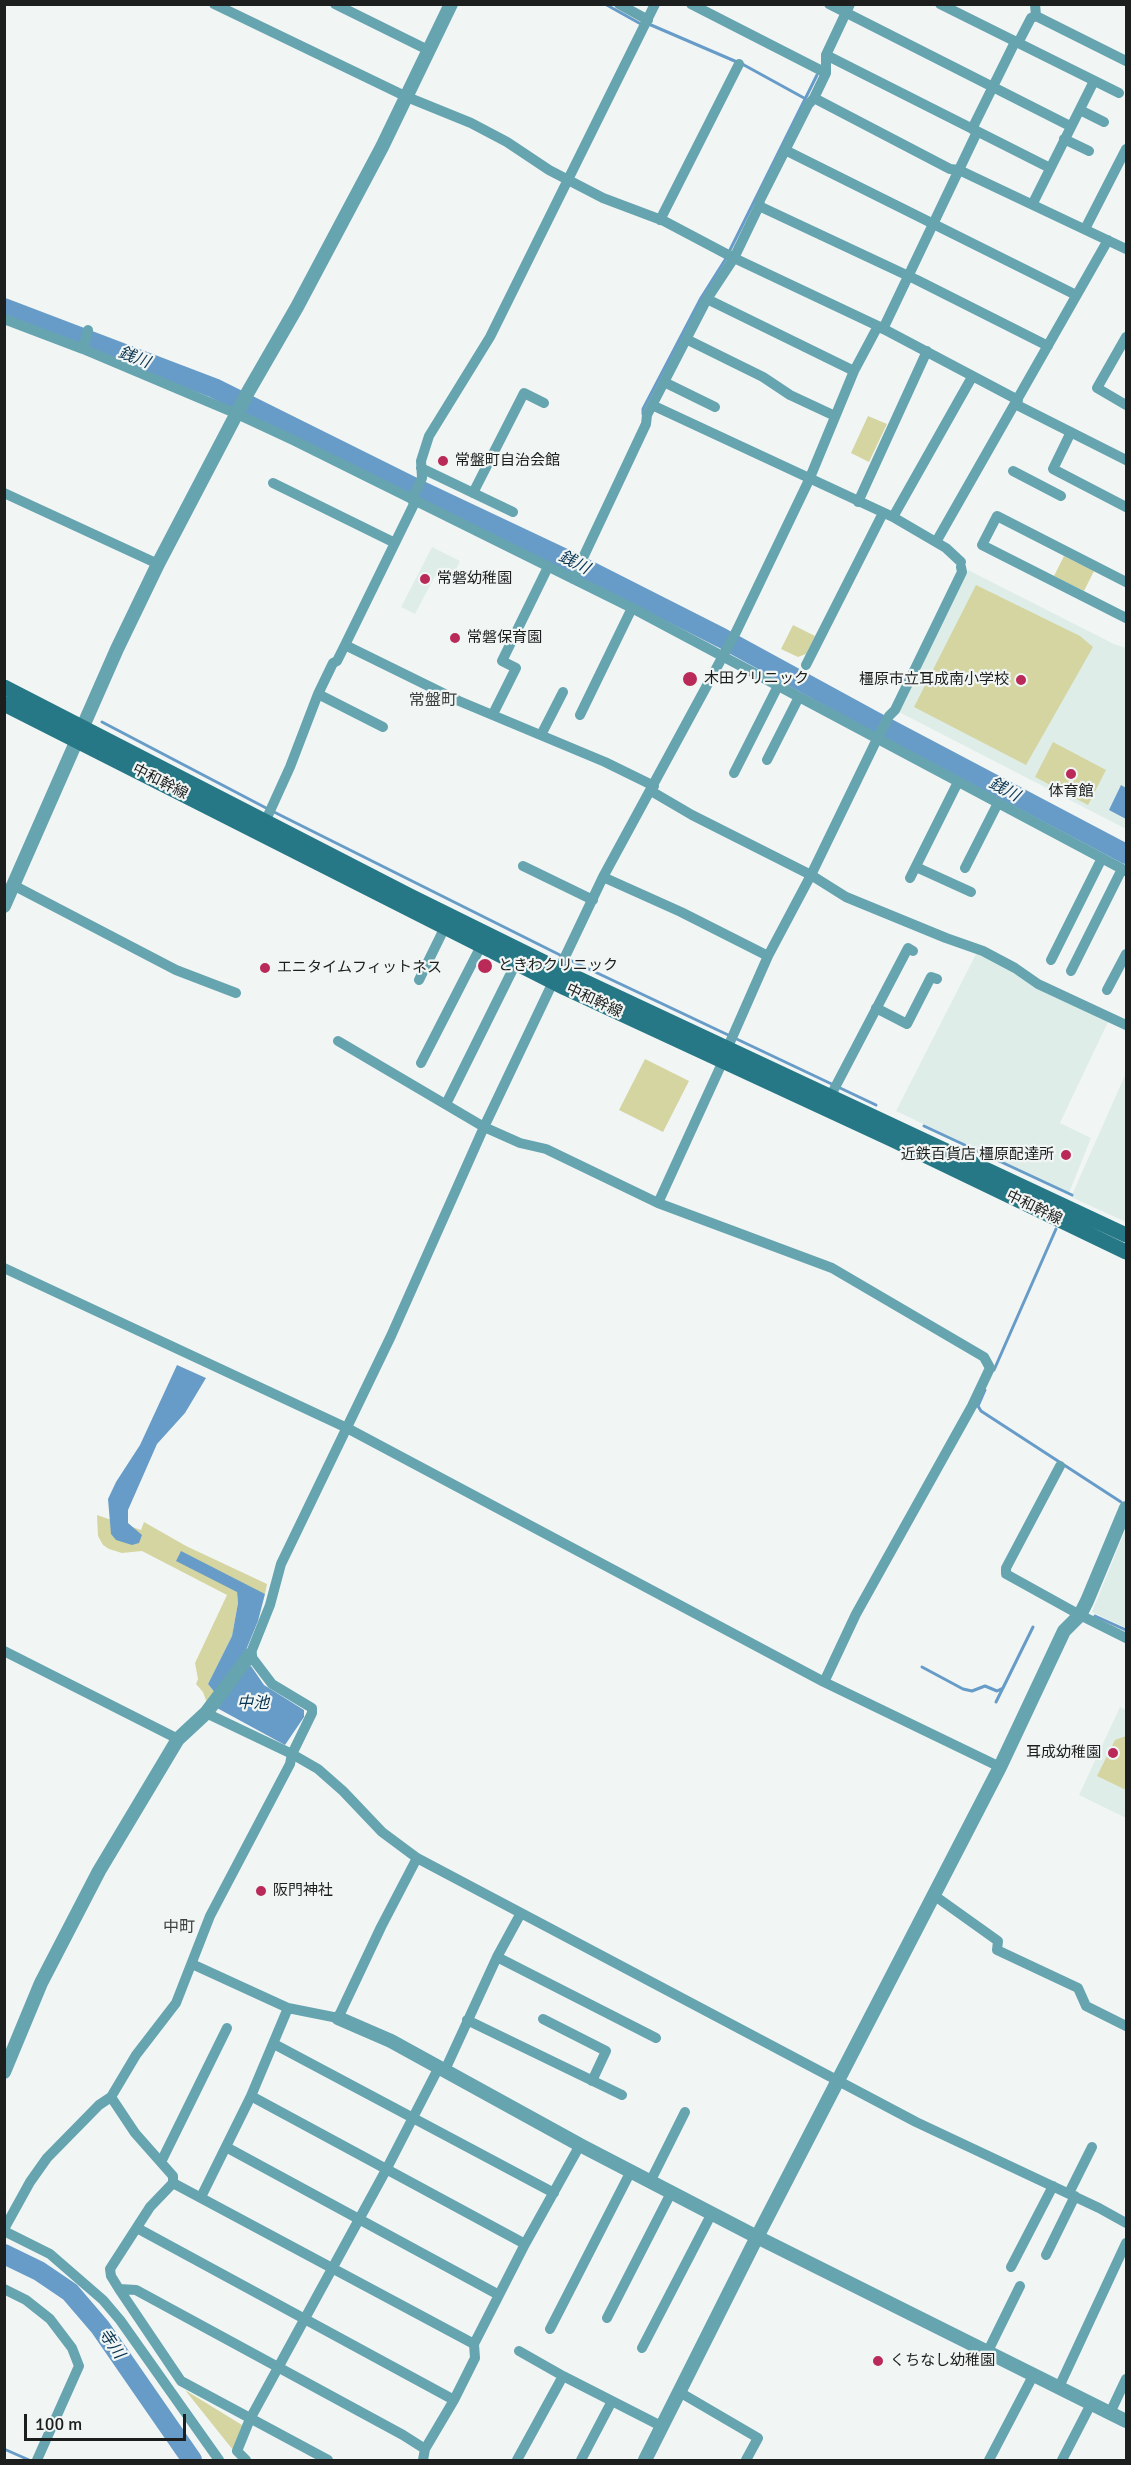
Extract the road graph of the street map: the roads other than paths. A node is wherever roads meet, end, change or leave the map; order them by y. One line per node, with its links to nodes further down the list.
1 (214, 4): 21 (street)
2 (335, 4): 13 (street)
3 (451, 4): 13 (street)
4 (619, 4): 11 (street)
5 (655, 4): 11 (street)
6 (691, 4): 17 (street)
7 (829, 4): 9 (street)
8 (940, 4): 12 (street)
9 (848, 9): 14 (street); 19 (street)
10 (1035, 10): 12 (street); 15 (street)
11 (648, 20): 33 (street)
12 (1016, 42): 18 (street); 19 (street)
13 (428, 50): 21 (street)
14 (826, 55): 17 (street); 26 (street)
15 (1126, 61)
16 (739, 64): 36 (street)
17 (826, 74): 22 (street)
18 (1094, 81): 20 (street); 23 (street)
19 (993, 87): 25 (street); 26 (street)
20 (1119, 93)
21 (407, 97): 33 (street); 62 (street)
22 (814, 98): 29 (street); 32 (street)
23 (1080, 110): 24 (street); 25 (street)
24 (1104, 122)
25 (1070, 126): 27 (street)
26 (975, 131): 31 (street); 32 (street)
27 (1064, 139): 30 (street); 31 (street)
28 (1126, 149): 38 (street)
29 (785, 150): 35 (street); 37 (street)
30 (1089, 151)
31 (1050, 168): 34 (street)
32 (959, 170): 34 (street); 37 (street)
33 (567, 179): 36 (street); 66 (street)
34 (1033, 204): 38 (street)
35 (759, 206): 41 (street); 42 (street)
36 (660, 220): 41 (street)
37 (933, 225): 42 (street); 43 (street)
38 (1085, 229): 39 (street)
39 (1108, 240): 40 (street); 43 (street)
40 (1125, 244)
41 (734, 258): 44 (street); 46 (street)
42 (908, 277): 46 (street); 50 (street)
43 (1076, 295): 50 (street)
44 (707, 299): 49 (street); 54 (street)
45 (4, 319): 51 (street)
46 (881, 328): 53 (street); 54 (street)
47 (88, 331): 51 (street)
48 (1126, 337): 52 (street)
49 (686, 339): 56 (street); 63 (street)
50 (1047, 346): 57 (street)
51 (83, 347): 62 (street)
52 (1124, 349): 60 (street)
53 (927, 351): 55 (street); 74 (street)
54 (854, 371): 63 (street)
55 (972, 377): 57 (street); 77 (street)
56 (664, 382): 59 (street); 61 (street)
57 (1016, 402): 64 (street); 78 (street)
58 (544, 403): 71 (street)
59 (652, 405): 68 (street); 82 (street)
60 (1126, 405)
61 (715, 407)
62 (238, 412): 73 (street); 80 (street)
63 (835, 416): 68 (street)
64 (1071, 432): 65 (street); 75 (street)
65 (1126, 460)
66 (421, 468): 71 (street); 73 (street)
67 (1013, 471): 72 (street)
68 (809, 480): 74 (street); 87 (street)
69 (273, 483): 79 (street)
70 (4, 493): 80 (street)
71 (473, 493): 76 (street)
72 (1061, 496)
73 (413, 500): 79 (street); 81 (street)
74 (858, 502): 77 (street)
75 (1126, 507)
76 (513, 512)
77 (888, 515): 78 (street); 88 (street)
78 (936, 542): 100 (street)
79 (395, 543): 86 (street)
80 (158, 564): 98 (street)
81 (548, 567): 82 (street); 95 (street)
82 (574, 576): 84 (street)
83 (1126, 582): 85 (street)
84 (632, 608): 87 (street); 96 (street)
85 (1126, 618)
86 (345, 645): 92 (street); 95 (street)
87 (725, 653): 89 (street); 104 (street)
88 (806, 665)
89 (778, 686): 93 (street); 102 (street)
90 (4, 687): 98 (main road, 中和幹線)
91 (562, 692): 99 (street)
92 (318, 694): 97 (street); 106 (street)
93 (799, 697): 100 (street); 101 (street)
94 (4, 704): 98 (main road, 中和幹線)
95 (493, 714): 99 (street)
96 (580, 715)
97 (383, 727)
98 (79, 733): 106 (main road, 中和幹線); 115 (street); 119 (main road, 中和幹線)
99 (541, 735): 104 (street)
100 (878, 737): 103 (street); 112 (street)
101 (767, 760)
102 (734, 773)
103 (958, 782): 105 (street); 109 (street)
104 (652, 788): 112 (street); 113 (street)
105 (998, 803): 107 (street); 110 (street)
106 (269, 814): 126 (main road, 中和幹線)
107 (1102, 858): 111 (street); 124 (street)
108 (523, 866): 117 (street)
109 (916, 867): 114 (street); 116 (street)
110 (964, 868)
111 (1124, 870): 127 (street)
112 (811, 875): 123 (street); 133 (street)
113 (603, 877): 117 (street); 123 (street)
114 (910, 878)
115 (13, 885): 118 (street); 131 (street)
116 (972, 892)
117 (593, 900): 126 (street)
118 (4, 906)
119 (445, 927): 120 (main road, 中和幹線); 128 (street)
120 (481, 946): 125 (main road, 中和幹線); 136 (street)
121 (913, 951): 132 (street)
122 (1126, 954): 130 (street)
123 (768, 956): 135 (street)
124 (1051, 960)
125 (516, 963): 126 (main road, 中和幹線); 138 (street)
126 (562, 967): 135 (main road, 中和幹線); 139 (street)
127 (1071, 971)
128 (419, 980)
129 (937, 980): 132 (street)
130 (1107, 990)
131 (236, 993)
132 (876, 1008): 137 (street)
133 (1126, 1025)
134 (338, 1041): 138 (street)
135 (729, 1047): 137 (main road, 中和幹線); 140 (street); 142 (main road, 中和幹線)
136 (422, 1063)
137 (834, 1089): 141 (main road, 中和幹線)
138 (446, 1104): 139 (street)
139 (484, 1127): 140 (street); 144 (street)
140 (658, 1203): 151 (street)
141 (1126, 1234)
142 (1126, 1252)
143 (4, 1268): 144 (street)
144 (347, 1428): 150 (street); 151 (street)
145 (1060, 1466): 147 (street)
146 (1126, 1508): 147 (street)
147 (1080, 1615): 148 (street); 155 (street)
148 (1126, 1638)
149 (4, 1651): 153 (street)
150 (250, 1655): 152 (street); 154 (street)
151 (824, 1682): 155 (street)
152 (206, 1713): 153 (street); 154 (street)
153 (178, 1739): 170 (street)
154 (292, 1754): 156 (street); 160 (street)
155 (1000, 1767): 157 (street)
156 (417, 1858): 158 (street); 162 (street)
157 (935, 1896): 165 (street); 172 (street)
158 (521, 1913): 159 (street); 172 (street)
159 (496, 1957): 164 (street); 167 (street)
160 (192, 1964): 161 (street); 175 (street)
161 (288, 2008): 162 (street); 168 (street)
162 (338, 2018): 169 (street)
163 (543, 2019): 171 (street)
164 (468, 2020): 169 (street); 171 (street)
165 (1126, 2026)
166 (227, 2028): 181 (street)
167 (656, 2038)
168 (274, 2044): 174 (street); 177 (street)
169 (442, 2068): 177 (street); 178 (street)
170 (4, 2072)
171 (592, 2081): 173 (street)
172 (838, 2081): 186 (street); 196 (street)
173 (622, 2095)
174 (251, 2096): 179 (street); 182 (street)
175 (111, 2097): 181 (street); 195 (street)
176 (685, 2112): 184 (street)
177 (412, 2118): 182 (street); 188 (street)
178 (580, 2145): 183 (street); 188 (street)
179 (226, 2147): 190 (street); 192 (street)
180 (1092, 2147): 189 (street)
181 (161, 2162): 185 (street)
182 (386, 2170): 192 (street); 198 (street)
183 (631, 2171): 184 (street); 208 (street)
184 (651, 2180): 187 (street)
185 (173, 2183): 190 (street); 194 (street)
186 (1053, 2186): 189 (street); 200 (street)
187 (672, 2191): 191 (street); 207 (street)
188 (554, 2193): 198 (street)
189 (1072, 2195): 193 (street); 199 (street)
190 (201, 2197): 201 (street)
191 (712, 2213): 196 (street); 210 (street)
192 (359, 2218): 201 (street); 205 (street)
193 (1126, 2223)
194 (137, 2228): 204 (street); 206 (street)
195 (4, 2230): 228 (street)
196 (758, 2236): 212 (street); 218 (street)
197 (1126, 2243): 217 (street)
198 (525, 2244): 205 (street)
199 (1046, 2255)
200 (1011, 2267)
201 (331, 2269): 206 (street); 209 (street)
202 (1020, 2286): 212 (street)
203 (4, 2289): 227 (street)
204 (119, 2289): 213 (street); 223 (street)
205 (499, 2295): 209 (street)
206 (303, 2318): 213 (street); 219 (street)
207 (607, 2318)
208 (550, 2329)
209 (474, 2344): 219 (street)
210 (642, 2348)
211 (519, 2351): 215 (street)
212 (988, 2351): 214 (street)
213 (277, 2368): 223 (street); 226 (street)
214 (1034, 2374): 217 (street); 235 (street)
215 (564, 2376): 220 (street); 231 (street)
216 (1126, 2379): 222 (street)
217 (1059, 2387): 221 (street)
218 (681, 2393): 225 (street); 234 (street)
219 (454, 2400): 226 (street)
220 (612, 2401): 225 (street); 232 (street)
221 (1091, 2404): 222 (street); 236 (street)
222 (1110, 2413): 224 (street)
223 (250, 2419): 229 (street); 230 (street)
224 (1126, 2421)
225 (663, 2427): 233 (street)
226 (424, 2457)
227 (37, 2460)
228 (219, 2460)
229 (246, 2460)
230 (328, 2460)
231 (517, 2460)
232 (581, 2460)
233 (645, 2460)
234 (746, 2460)
235 (989, 2460)
236 (1062, 2460)

